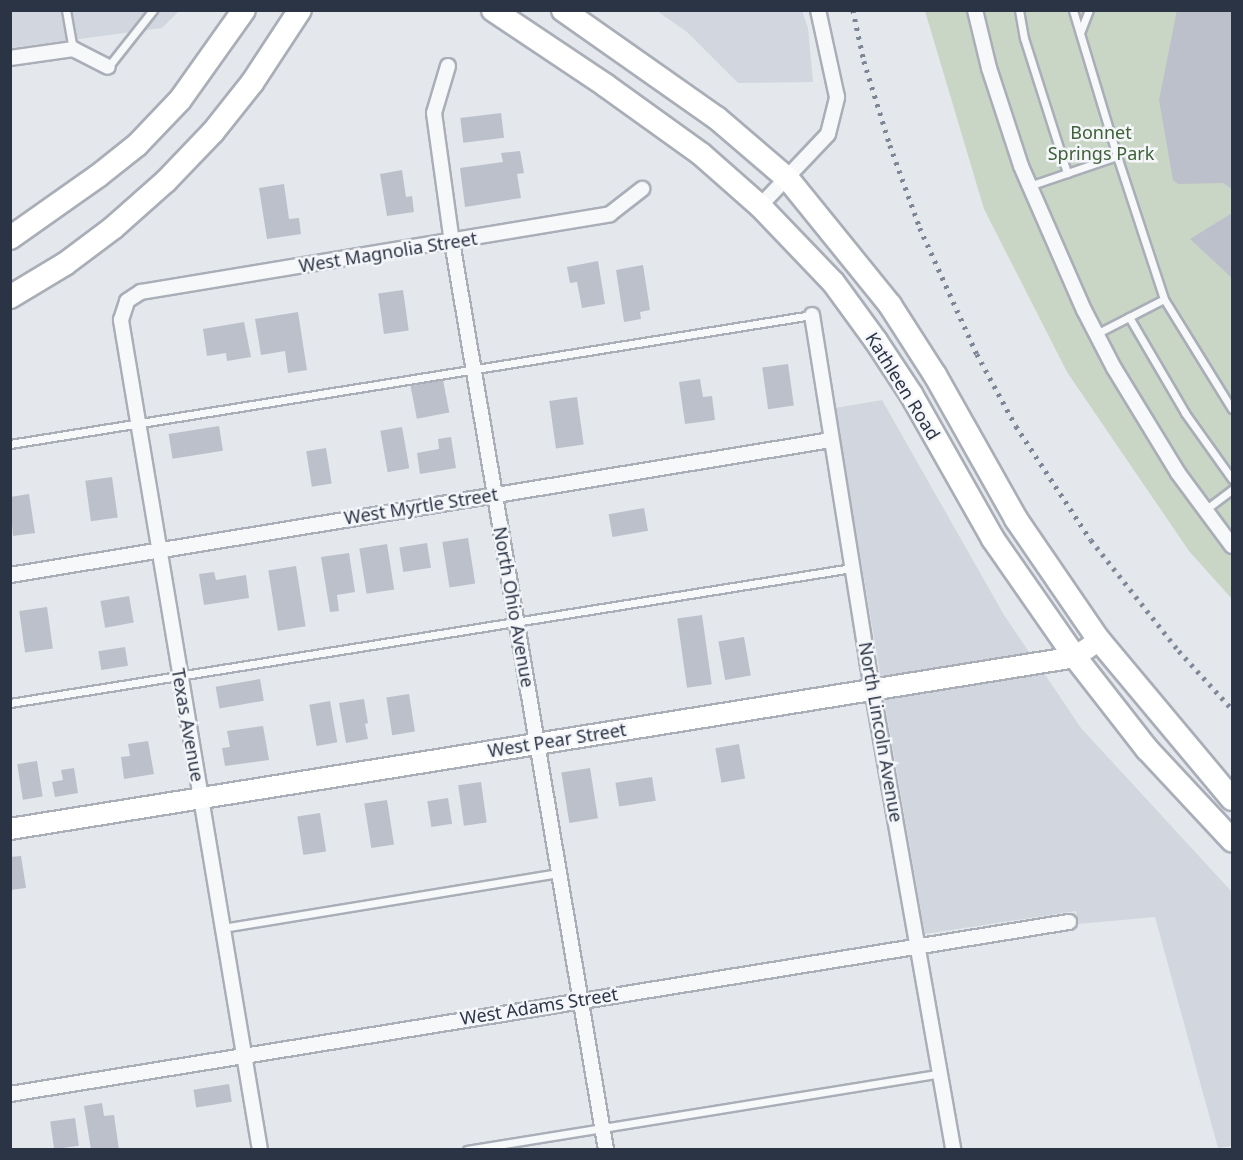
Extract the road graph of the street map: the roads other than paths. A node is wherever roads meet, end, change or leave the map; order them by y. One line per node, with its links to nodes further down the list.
1 (66, 10): 13 (lane)
2 (153, 10): 16 (lane)
3 (244, 10): 23 (main road)
4 (300, 10): 25 (main road)
5 (493, 10): 22 (main road, Kathleen Road)
6 (563, 10): 19 (main road, Kathleen Road)
7 (818, 10): 19 (street)
8 (975, 10): 20 (street)
9 (1019, 10): 18 (lane)
10 (1073, 10): 12 (lane)
11 (1089, 10): 12 (lane)
12 (1080, 34): 17 (lane)
13 (73, 49): 14 (street); 16 (street)
14 (10, 58)
15 (448, 66): 24 (street, North Ohio Avenue)
16 (108, 67)
17 (1117, 156): 18 (lane); 26 (lane)
18 (1067, 173): 20 (lane)
19 (788, 179): 22 (street); 45 (main road, Kathleen Road)
20 (1029, 186): 30 (street)
21 (642, 189): 24 (street, West Magnolia Street)
22 (760, 206): 46 (main road, Kathleen Road)
23 (10, 238)
24 (452, 242): 27 (street, West Magnolia Street); 31 (street, North Ohio Avenue)
25 (10, 297)
26 (1164, 299): 29 (lane); 32 (lane)
27 (127, 301): 33 (street, Texas Avenue)
28 (812, 315): 31 (lane); 34 (street, North Lincoln Avenue)
29 (1129, 317): 30 (lane); 36 (lane)
30 (1096, 334): 39 (street)
31 (473, 368): 33 (lane); 38 (street, North Ohio Avenue)
32 (1233, 409)
33 (138, 423): 35 (lane); 41 (street, Texas Avenue)
34 (831, 440): 38 (street, West Myrtle Street); 42 (street, North Lincoln Avenue)
35 (10, 444)
36 (1233, 479)
37 (1233, 490): 39 (lane)
38 (494, 494): 41 (street, West Myrtle Street); 44 (street, North Ohio Avenue)
39 (1205, 510): 40 (street)
40 (1233, 546)
41 (158, 550): 43 (street, West Myrtle Street); 47 (street, Texas Avenue)
42 (852, 568): 44 (lane); 48 (street, North Lincoln Avenue)
43 (10, 574)
44 (516, 622): 47 (lane); 50 (street, North Ohio Avenue)
45 (1099, 640): 46 (street, West Pear Street); 52 (main road, Kathleen Road)
46 (1075, 657): 48 (street, West Pear Street); 54 (main road, Kathleen Road)
47 (179, 676): 49 (lane); 51 (street, Texas Avenue)
48 (874, 691): 50 (street, West Pear Street); 58 (street, North Lincoln Avenue)
49 (10, 703)
50 (537, 743): 51 (street, West Pear Street); 55 (street, North Ohio Avenue)
51 (201, 799): 53 (street, West Pear Street); 57 (street, Texas Avenue)
52 (1233, 799)
53 (10, 829)
54 (1233, 840)
55 (560, 873): 57 (lane); 59 (street, North Ohio Avenue)
56 (1069, 922): 58 (street, West Adams Street)
57 (223, 928): 60 (street, Texas Avenue)
58 (918, 945): 59 (street, West Adams Street); 61 (street, North Lincoln Avenue)
59 (581, 999): 60 (street, West Adams Street); 63 (street, North Ohio Avenue)
60 (244, 1055): 62 (street, West Adams Street); 64 (street, Texas Avenue)
61 (940, 1073): 63 (lane); 67 (street, North Lincoln Avenue)
62 (10, 1094)
63 (602, 1127): 65 (lane); 66 (street, North Ohio Avenue)
64 (260, 1149)
65 (467, 1149)
66 (606, 1149)
67 (953, 1149)

